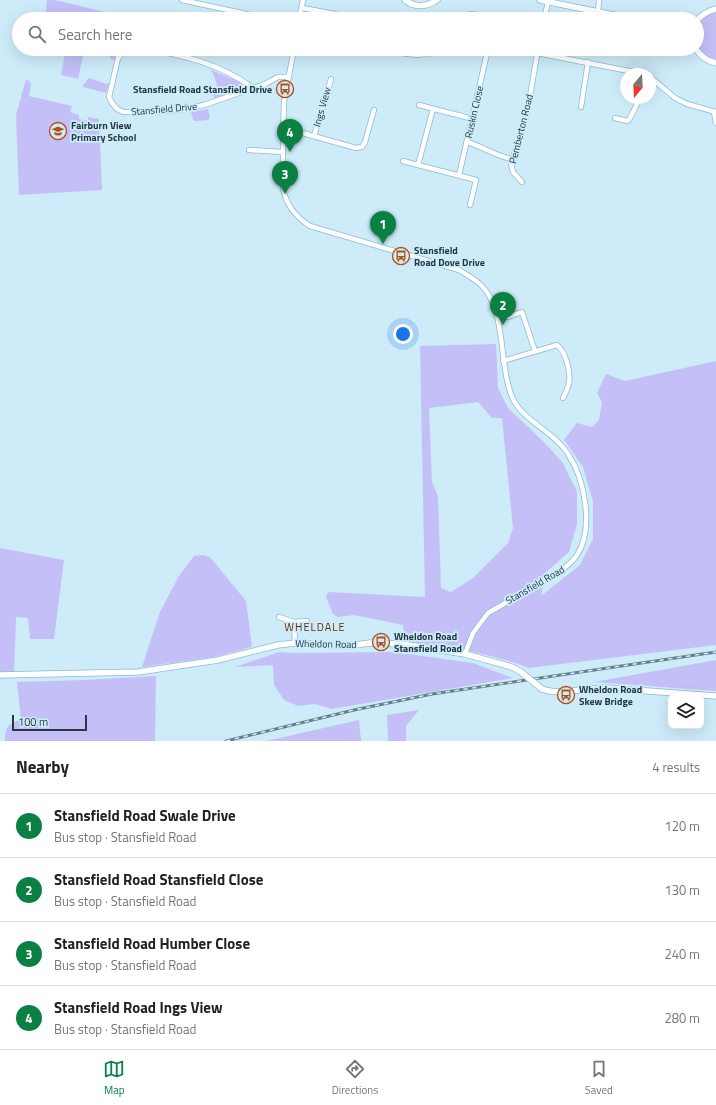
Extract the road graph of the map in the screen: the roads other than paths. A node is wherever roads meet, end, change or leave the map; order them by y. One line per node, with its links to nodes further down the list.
1 (182, 0): 10 (street)
2 (303, 0): 8 (street)
3 (405, 0): 4 (street)
4 (437, 0)
5 (540, 0): 7 (street)
6 (599, 0): 14 (street)
7 (548, 2): 13 (street); 14 (street)
8 (302, 8): 11 (street); 12 (street)
9 (716, 9): 15 (street)
10 (237, 12)
11 (301, 12)
12 (324, 12)
13 (546, 12)
14 (598, 12)
15 (704, 14)
16 (120, 56): 29 (street, Stansfield Drive)
17 (182, 56): 29 (street)
18 (292, 56): 26 (street, Stansfield Road)
19 (486, 56): 37 (street, Ruskin Close)
20 (537, 56): 44 (street, Pemberton Road)
21 (561, 56): 23 (street)
22 (701, 56): 24 (street)
23 (588, 62): 25 (street); 32 (street)
24 (716, 63)
25 (620, 69)
26 (288, 77): 29 (street, Stansfield Drive); 39 (street, Stansfield Road)
27 (331, 79): 40 (street, Ings View)
28 (656, 82): 35 (street)
29 (253, 88)
30 (637, 104): 36 (street)
31 (419, 105): 33 (street)
32 (581, 108)
33 (433, 109): 37 (street); 46 (street)
34 (374, 110): 40 (street, Ings View)
35 (715, 112): 38 (street)
36 (615, 118)
37 (473, 119): 41 (street, Ruskin Close)
38 (716, 123)
39 (283, 131): 40 (street, Ings View); 43 (street, Stansfield Road)
40 (314, 136)
41 (467, 142): 44 (street); 47 (street, Ruskin Close)
42 (249, 150): 43 (street)
43 (283, 152): 52 (street, Stansfield Road)
44 (512, 159): 48 (street, Pemberton Road)
45 (403, 161): 46 (street)
46 (418, 165): 47 (street)
47 (459, 175): 49 (street)
48 (522, 182)
49 (470, 205)
50 (508, 317): 51 (street)
51 (535, 351): 52 (street); 53 (street)
52 (503, 361): 58 (street, Stansfield Road)
53 (563, 398)
54 (279, 617): 56 (street)
55 (307, 621): 56 (street)
56 (294, 622): 57 (street)
57 (295, 643): 58 (street, Wheldon Road); 59 (street, Wheldon Road)
58 (465, 654): 60 (street, Wheldon Road, bridge)
59 (0, 675)
60 (716, 696)

